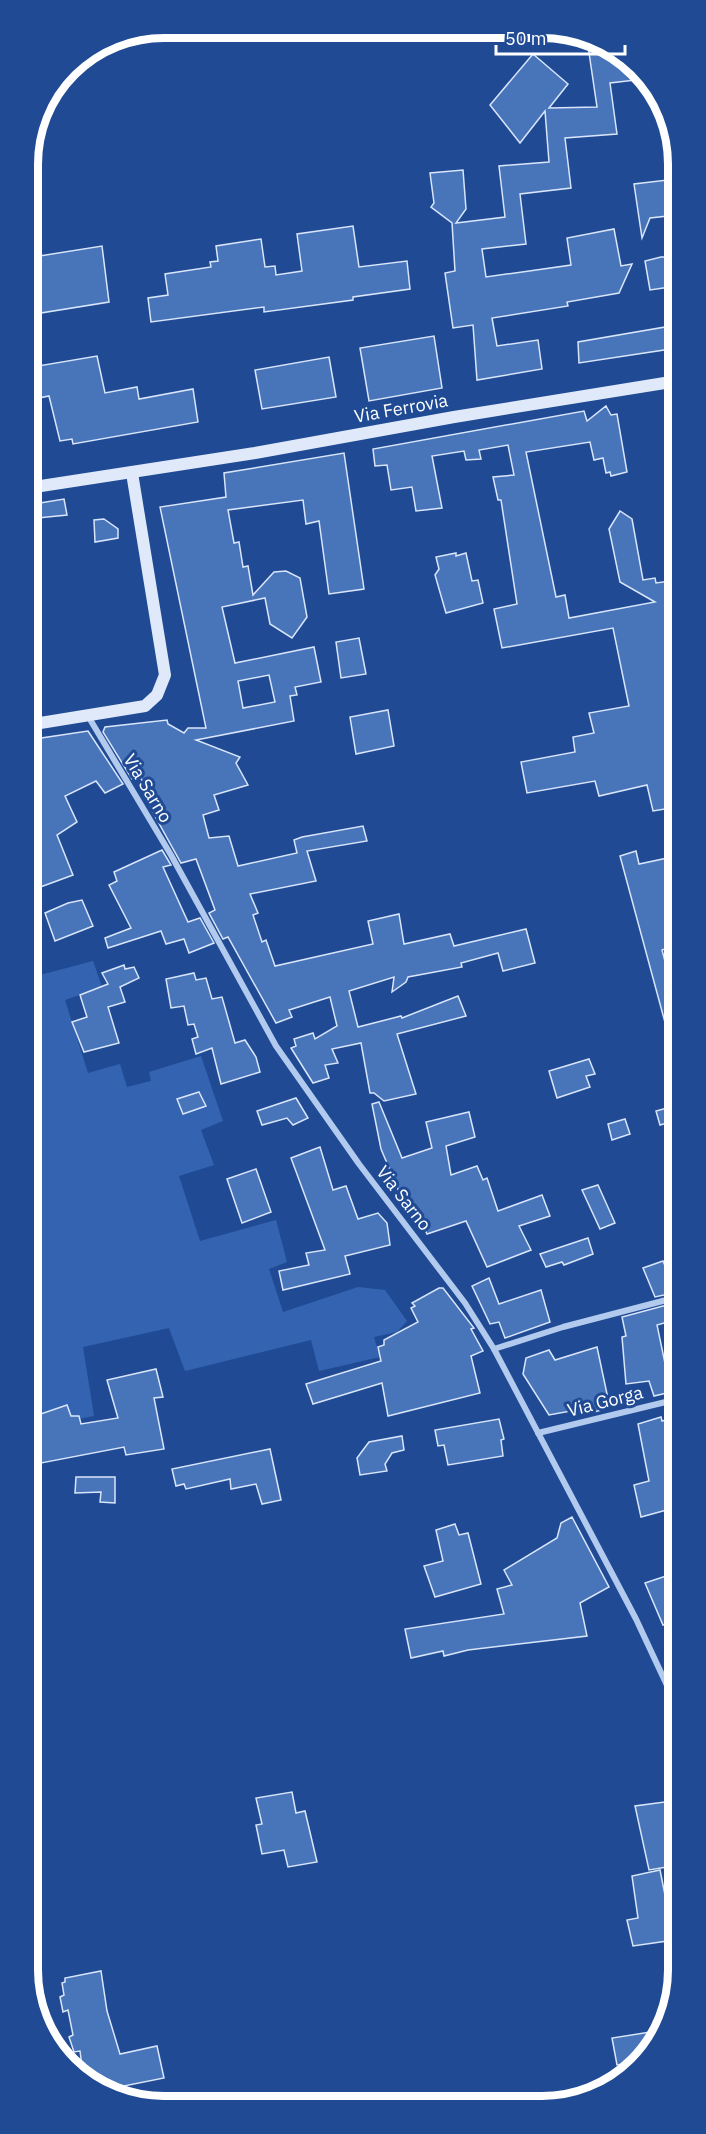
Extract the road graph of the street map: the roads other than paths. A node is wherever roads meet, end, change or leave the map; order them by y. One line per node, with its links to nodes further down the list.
1 (668, 383): 2 (main road, Via Ferrovia)
2 (132, 473): 3 (main road, Via Ferrovia); 4 (main road)
3 (38, 487)
4 (88, 716): 5 (main road); 7 (street, Via Sarno)
5 (38, 724)
6 (668, 1300): 7 (street)
7 (494, 1349): 9 (street, Via Sarno)
8 (668, 1401): 9 (street, Via Gorga)
9 (538, 1432): 10 (street, Via Sarno)
10 (668, 1687)
11 (39, 1984): 12 (street)
12 (45, 2014)

